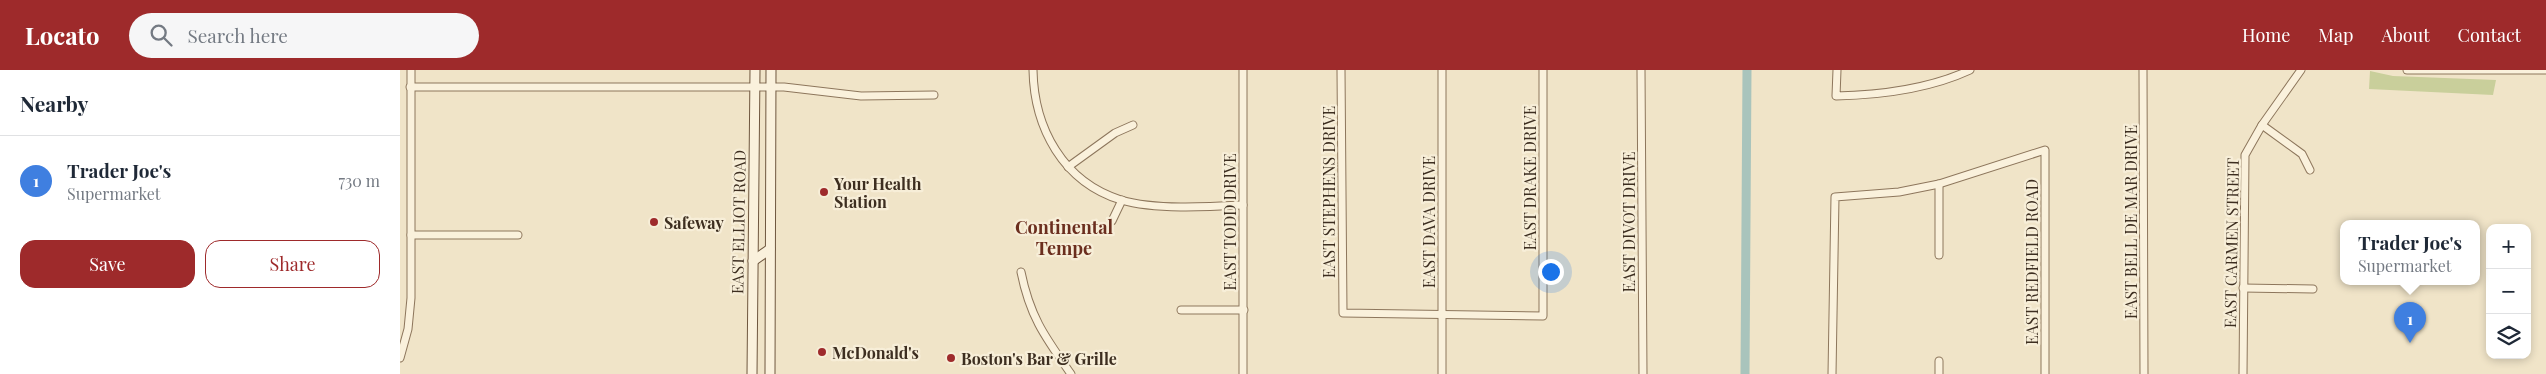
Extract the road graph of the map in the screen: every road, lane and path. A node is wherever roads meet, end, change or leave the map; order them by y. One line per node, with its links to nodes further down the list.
1 (411, 70): 16 (street)
2 (755, 70): 17 (main road, EAST ELLIOT ROAD)
3 (771, 70): 18 (main road, EAST ELLIOT ROAD)
4 (1033, 70): 22 (street)
5 (1243, 70): 26 (street, EAST TODD DRIVE)
6 (1341, 70): 38 (street, EAST STEPHENS DRIVE)
7 (1442, 70): 38 (street, EAST DAVA DRIVE)
8 (1543, 70): 38 (street, EAST DRAKE DRIVE)
9 (1641, 70): 46 (street, EAST DIVOT DRIVE)
10 (1837, 70): 11 (street)
11 (1970, 70)
12 (2143, 70): 50 (street, EAST BELL DE MAR DRIVE)
13 (2301, 70): 21 (street, EAST CARMEN STREET)
14 (2407, 70): 15 (street)
15 (2546, 70)
16 (410, 87): 17 (street); 28 (street)
17 (755, 87): 18 (street); 32 (main road, EAST ELLIOT ROAD)
18 (771, 87): 19 (street); 30 (main road, EAST ELLIOT ROAD)
19 (934, 95)
20 (1133, 125): 22 (street)
21 (2262, 125): 23 (street); 34 (street, EAST CARMEN STREET)
22 (1068, 167): 25 (street)
23 (2310, 170)
24 (1939, 184): 31 (street); 47 (street); 49 (street, EAST REDFIELD ROAD)
25 (1122, 200): 26 (street); 27 (street)
26 (1243, 205): 37 (street, EAST TODD DRIVE)
27 (1112, 221)
28 (411, 234): 29 (street); 39 (street)
29 (518, 234)
30 (770, 249): 32 (main road); 42 (main road, EAST ELLIOT ROAD)
31 (1939, 255)
32 (753, 261): 41 (main road, EAST ELLIOT ROAD)
33 (1021, 272): 43 (street)
34 (2243, 288): 35 (street); 51 (street, EAST CARMEN STREET)
35 (2313, 289)
36 (1181, 310): 37 (street)
37 (1244, 310): 44 (street, EAST TODD DRIVE)
38 (1442, 316): 45 (street, EAST DAVA DRIVE)
39 (400, 358)
40 (1939, 361): 48 (street)
41 (752, 374)
42 (770, 374)
43 (1071, 374)
44 (1243, 374)
45 (1442, 374)
46 (1643, 374)
47 (1832, 374)
48 (1939, 374)
49 (2045, 374)
50 (2144, 374)
51 (2243, 374)

